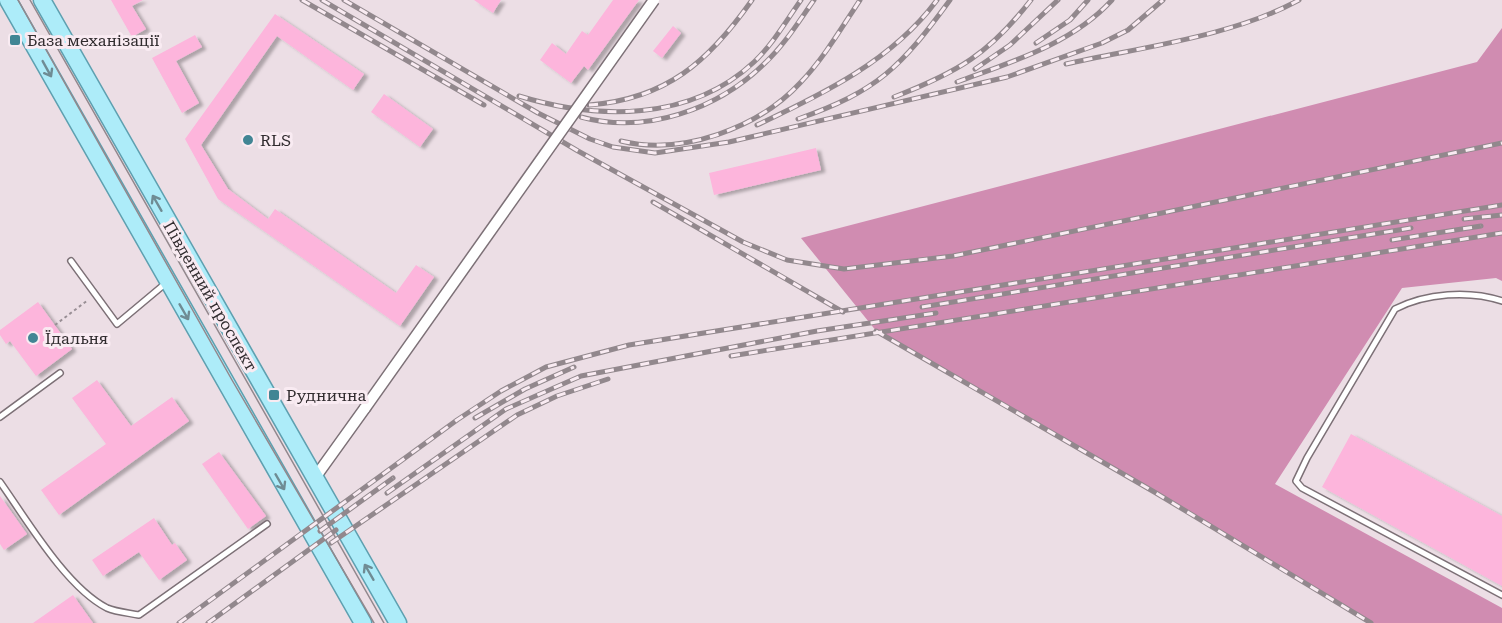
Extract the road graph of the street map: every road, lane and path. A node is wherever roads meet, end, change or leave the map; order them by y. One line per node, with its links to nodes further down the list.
1 (8, 0): 5 (main road, Південний проспект, one-way to 5)
2 (42, 0): 11 (main road, Південний проспект, one-way to 2)
3 (654, 0): 11 (street, bridge)
4 (70, 261): 6 (lane)
5 (167, 282): 6 (lane); 15 (main road, Південний проспект, one-way to 15)
6 (96, 295): 8 (path)
7 (1502, 301): 14 (lane)
8 (55, 325)
9 (60, 373): 10 (lane)
10 (0, 417)
11 (314, 479): 16 (main road, Південний проспект, one-way to 11)
12 (0, 483): 13 (lane)
13 (267, 524)
14 (1502, 595)
15 (363, 623)
16 (398, 623)

